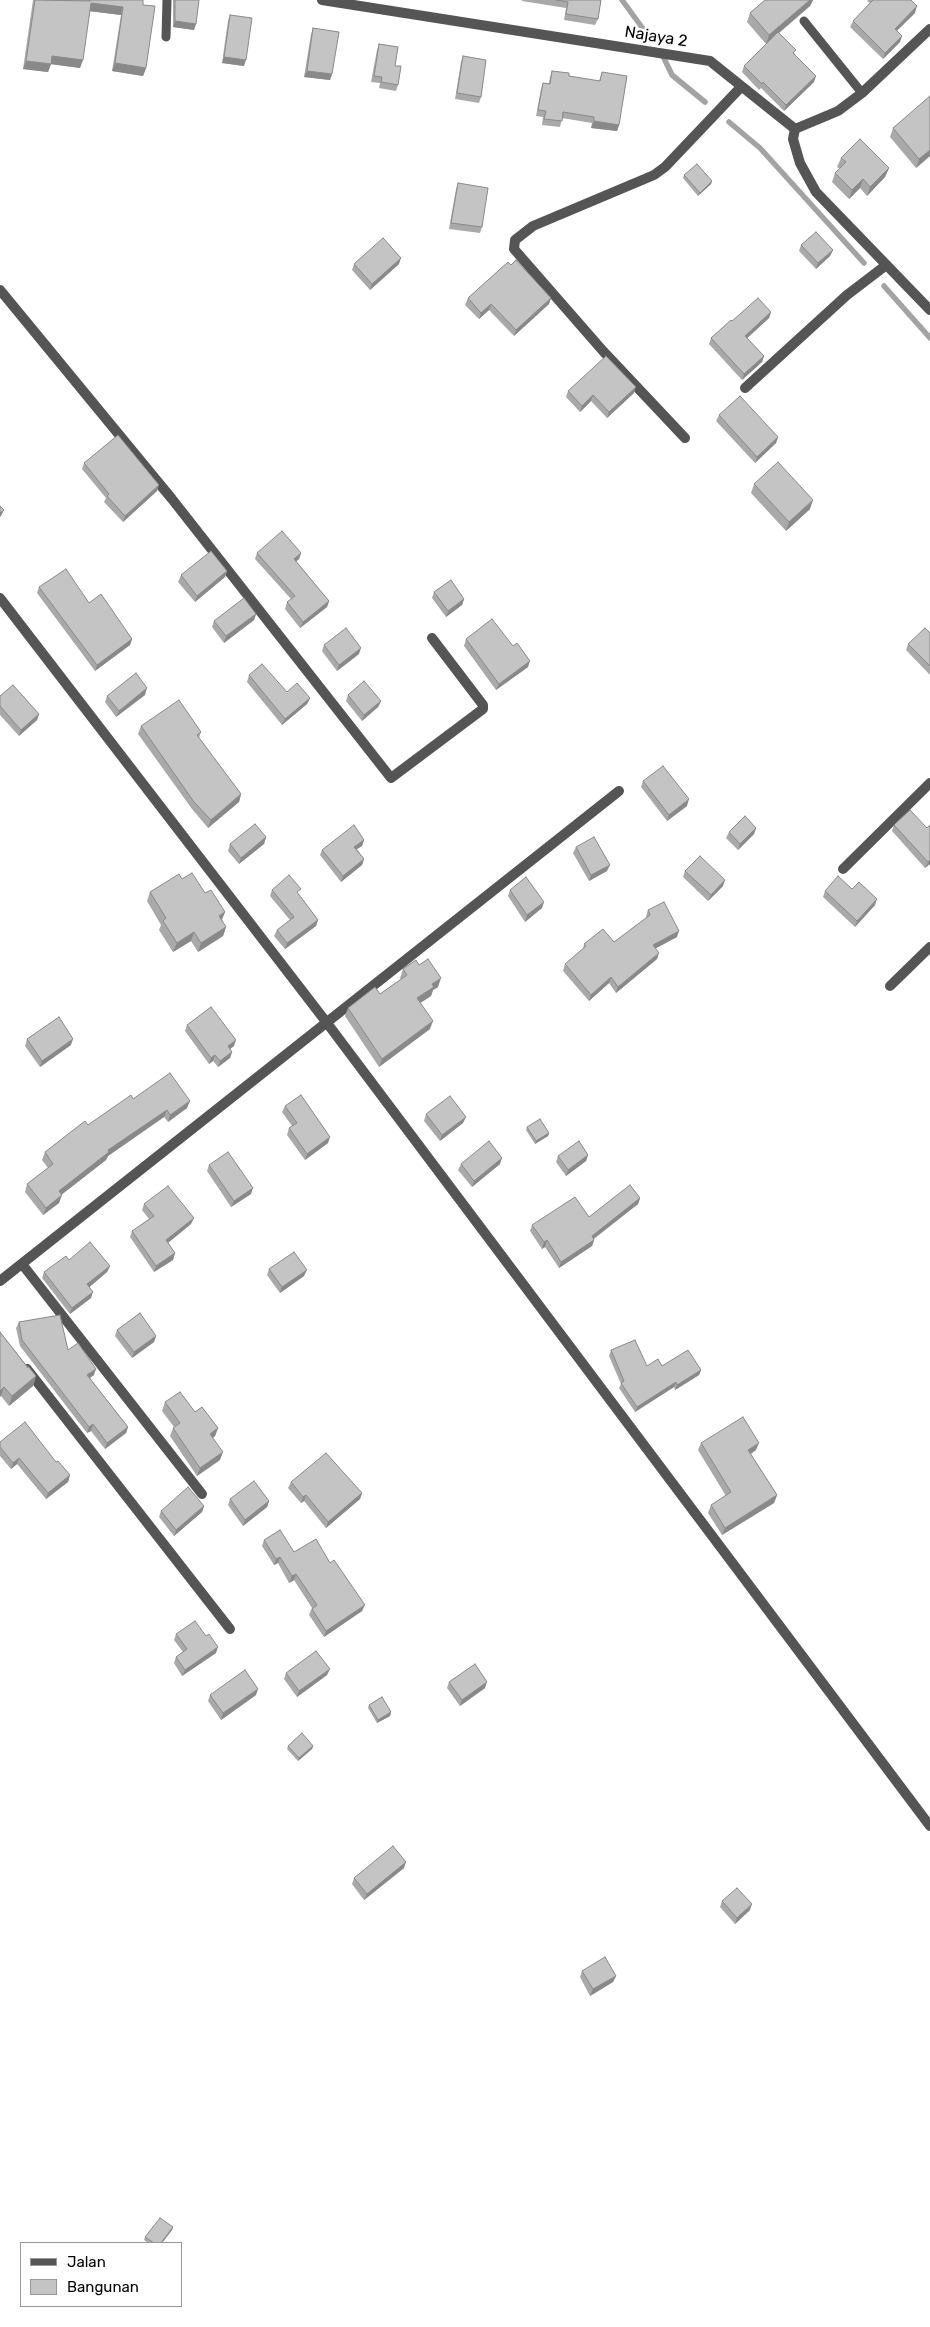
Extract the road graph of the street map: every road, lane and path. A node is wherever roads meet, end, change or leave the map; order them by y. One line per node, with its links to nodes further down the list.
1 (167, 0): 5 (lane)
2 (322, 0): 6 (street, Najaya 2)
3 (804, 21): 7 (lane)
4 (930, 29): 7 (street)
5 (166, 37)
6 (741, 87): 8 (street, Najaya 2); 13 (street)
7 (862, 93): 8 (street)
8 (795, 129): 9 (street)
9 (886, 266): 11 (street); 12 (street)
10 (0, 290): 15 (street)
11 (930, 310)
12 (745, 388)
13 (685, 438)
14 (0, 598): 21 (street)
15 (432, 638)
16 (930, 782): 18 (street)
17 (619, 791): 21 (street)
18 (843, 869)
19 (930, 947): 20 (street)
20 (890, 986)
21 (327, 1023): 22 (street); 27 (street)
22 (22, 1264): 23 (street); 25 (street)
23 (0, 1281)
24 (22, 1362): 26 (street)
25 (202, 1494)
26 (230, 1628)
27 (930, 1826)

